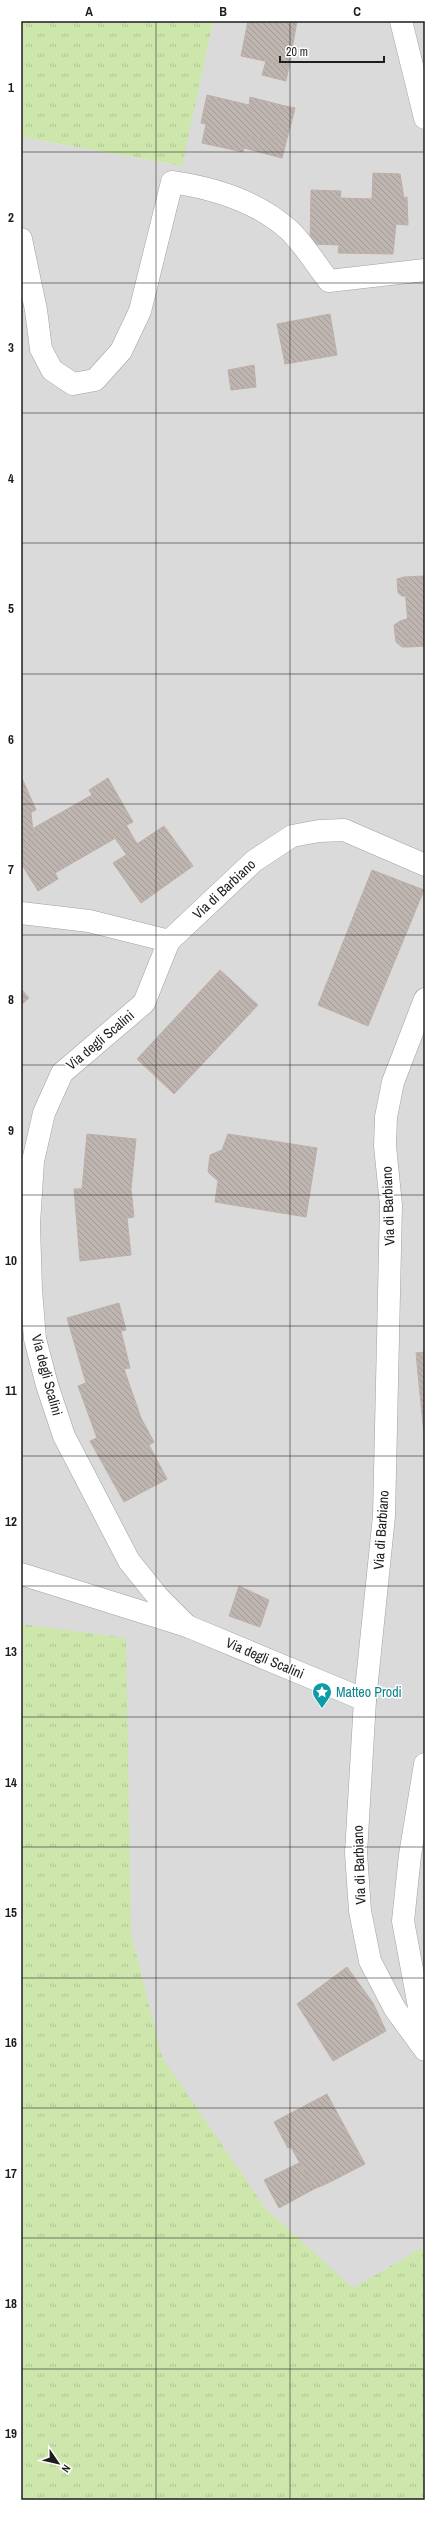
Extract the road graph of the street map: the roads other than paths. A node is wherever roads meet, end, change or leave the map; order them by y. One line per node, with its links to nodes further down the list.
1 (401, 21): 2 (street)
2 (425, 118)
3 (21, 239): 4 (street)
4 (425, 270)
5 (425, 865): 7 (street, Via di Barbiano)
6 (21, 913): 7 (street)
7 (169, 941): 10 (street, Via degli Scalini)
8 (425, 999): 11 (street, Via di Barbiano)
9 (21, 1574): 10 (street, Via degli Scalini)
10 (187, 1626): 11 (street, Via degli Scalini)
11 (365, 1700): 14 (street, Via di Barbiano)
12 (425, 1764): 13 (street)
13 (425, 2039)
14 (425, 2050)

